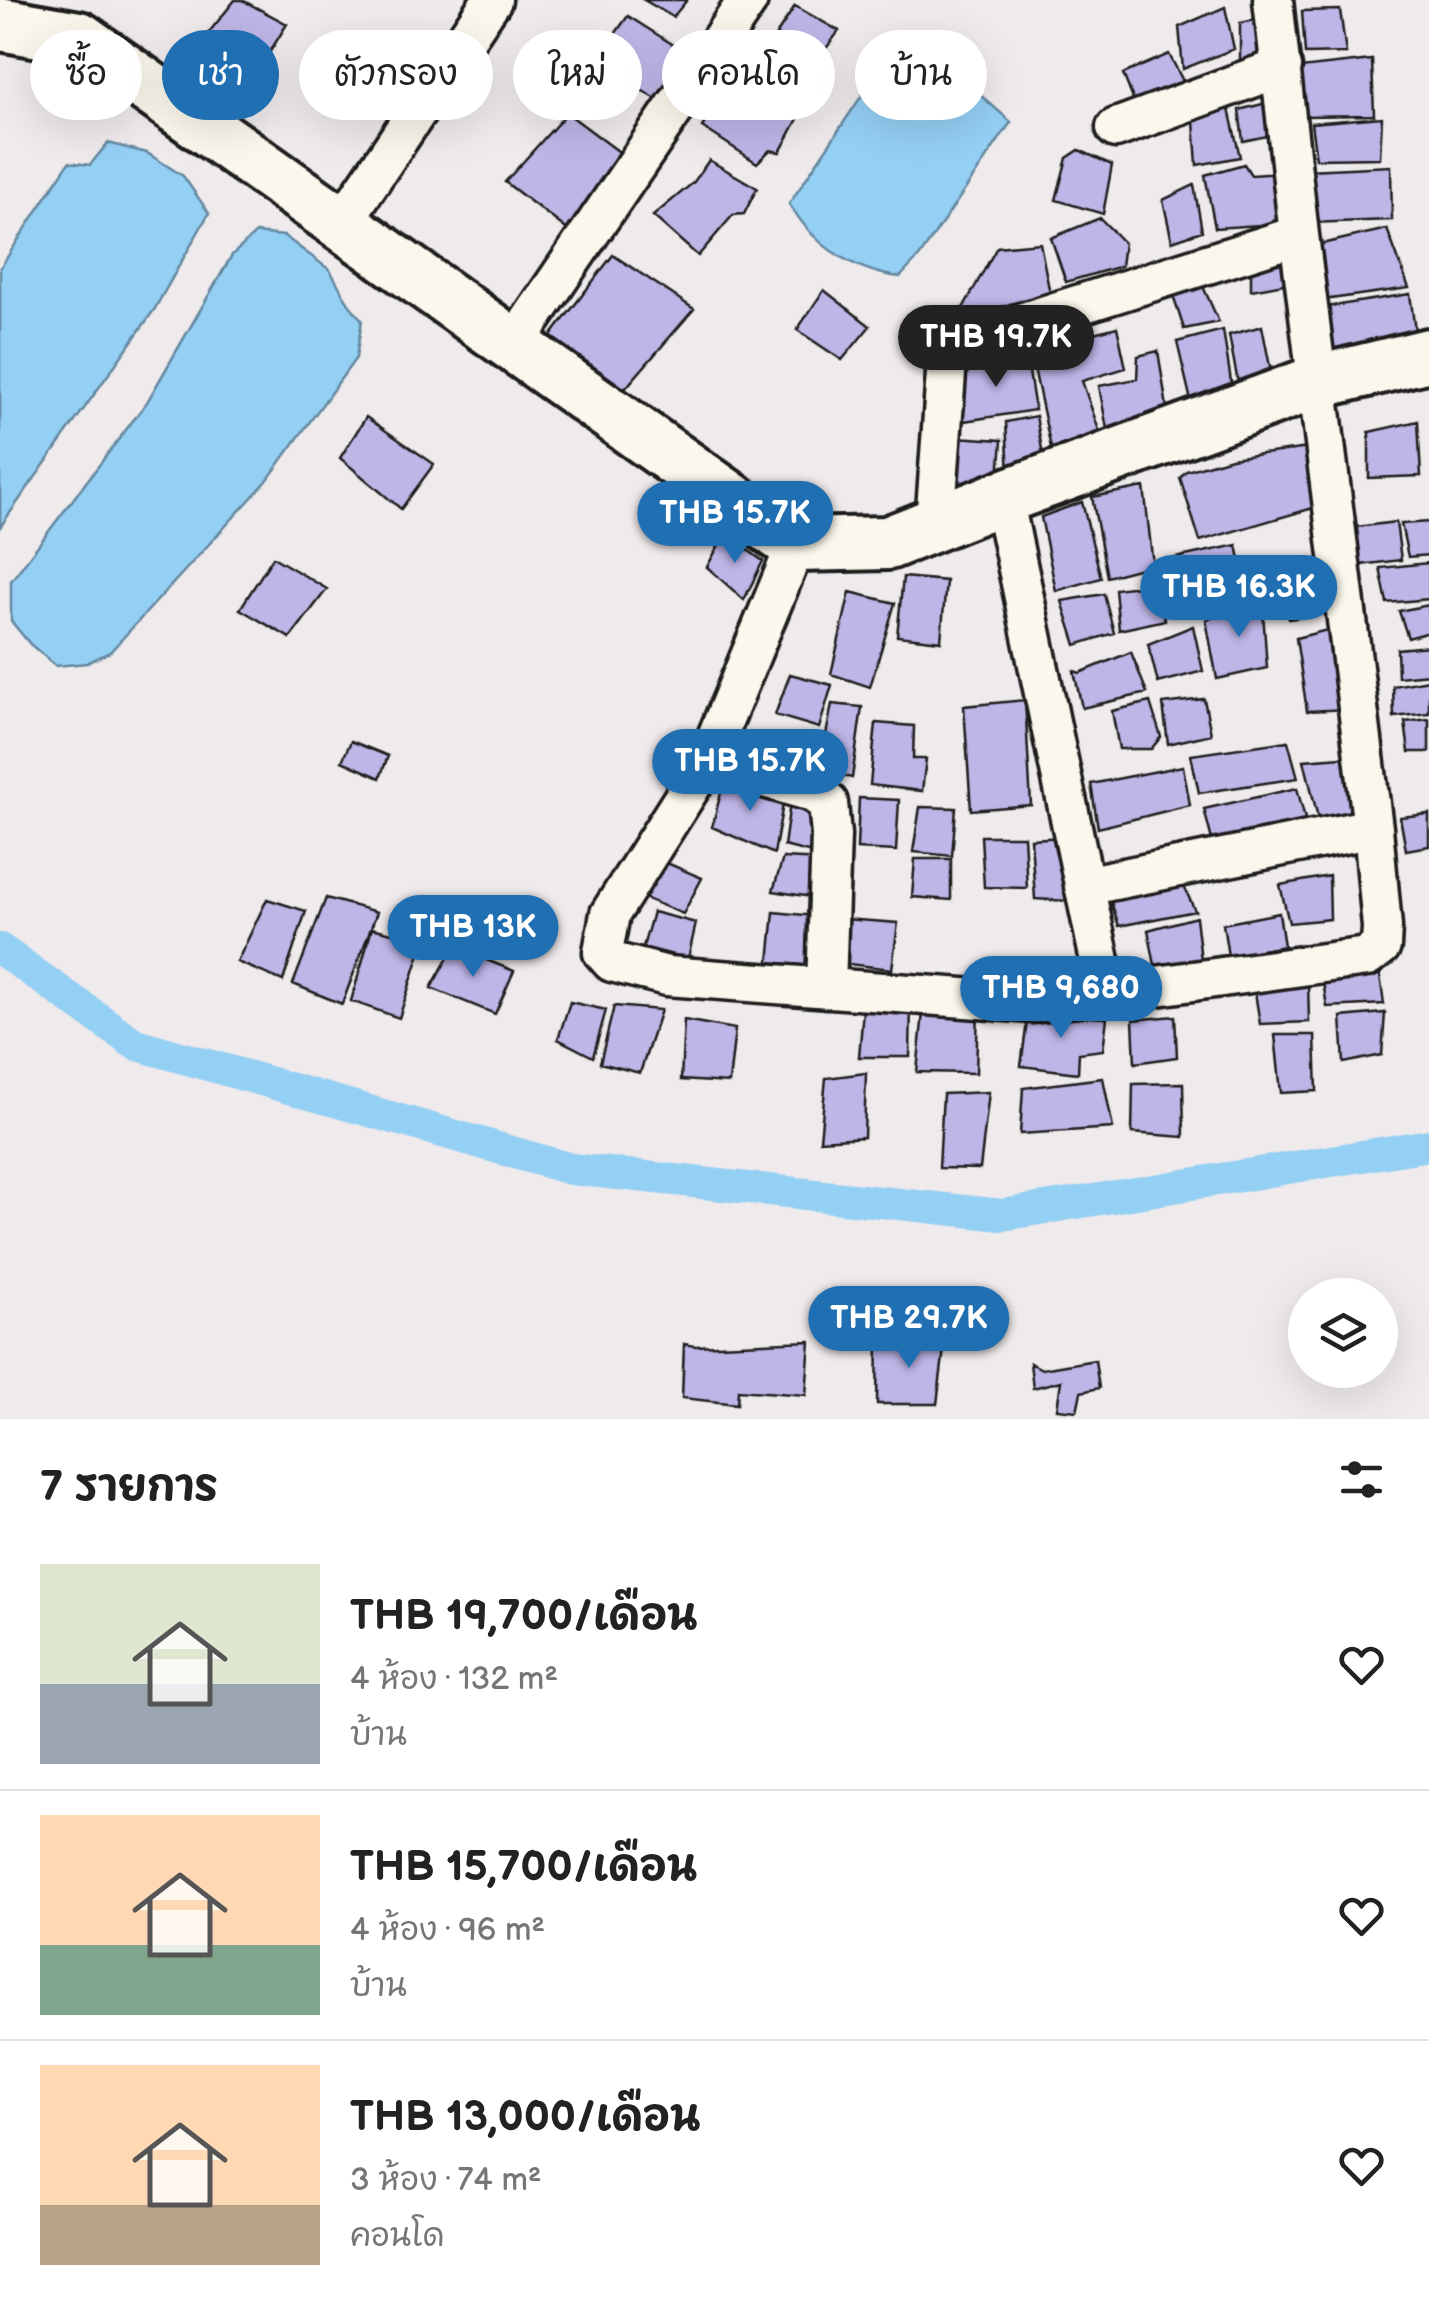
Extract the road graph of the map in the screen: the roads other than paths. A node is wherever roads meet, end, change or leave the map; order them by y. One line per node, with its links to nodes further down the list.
1 (492, 0): 7 (street)
2 (748, 0): 9 (street)
3 (1273, 0): 5 (street)
4 (0, 24): 7 (street)
5 (1282, 67): 6 (street); 8 (street)
6 (1116, 128)
7 (342, 223): 9 (street)
8 (1299, 235): 11 (street); 13 (street)
9 (513, 346): 14 (street)
10 (1429, 355): 11 (street)
11 (1317, 382): 12 (street); 16 (street)
12 (1002, 496): 13 (street); 17 (street)
13 (934, 524): 14 (street)
14 (796, 546): 15 (street)
15 (707, 761): 18 (street); 18 (street)
16 (1373, 828): 17 (street); 19 (street)
17 (1084, 886): 19 (street)
18 (826, 988): 19 (street)
19 (1106, 994)

